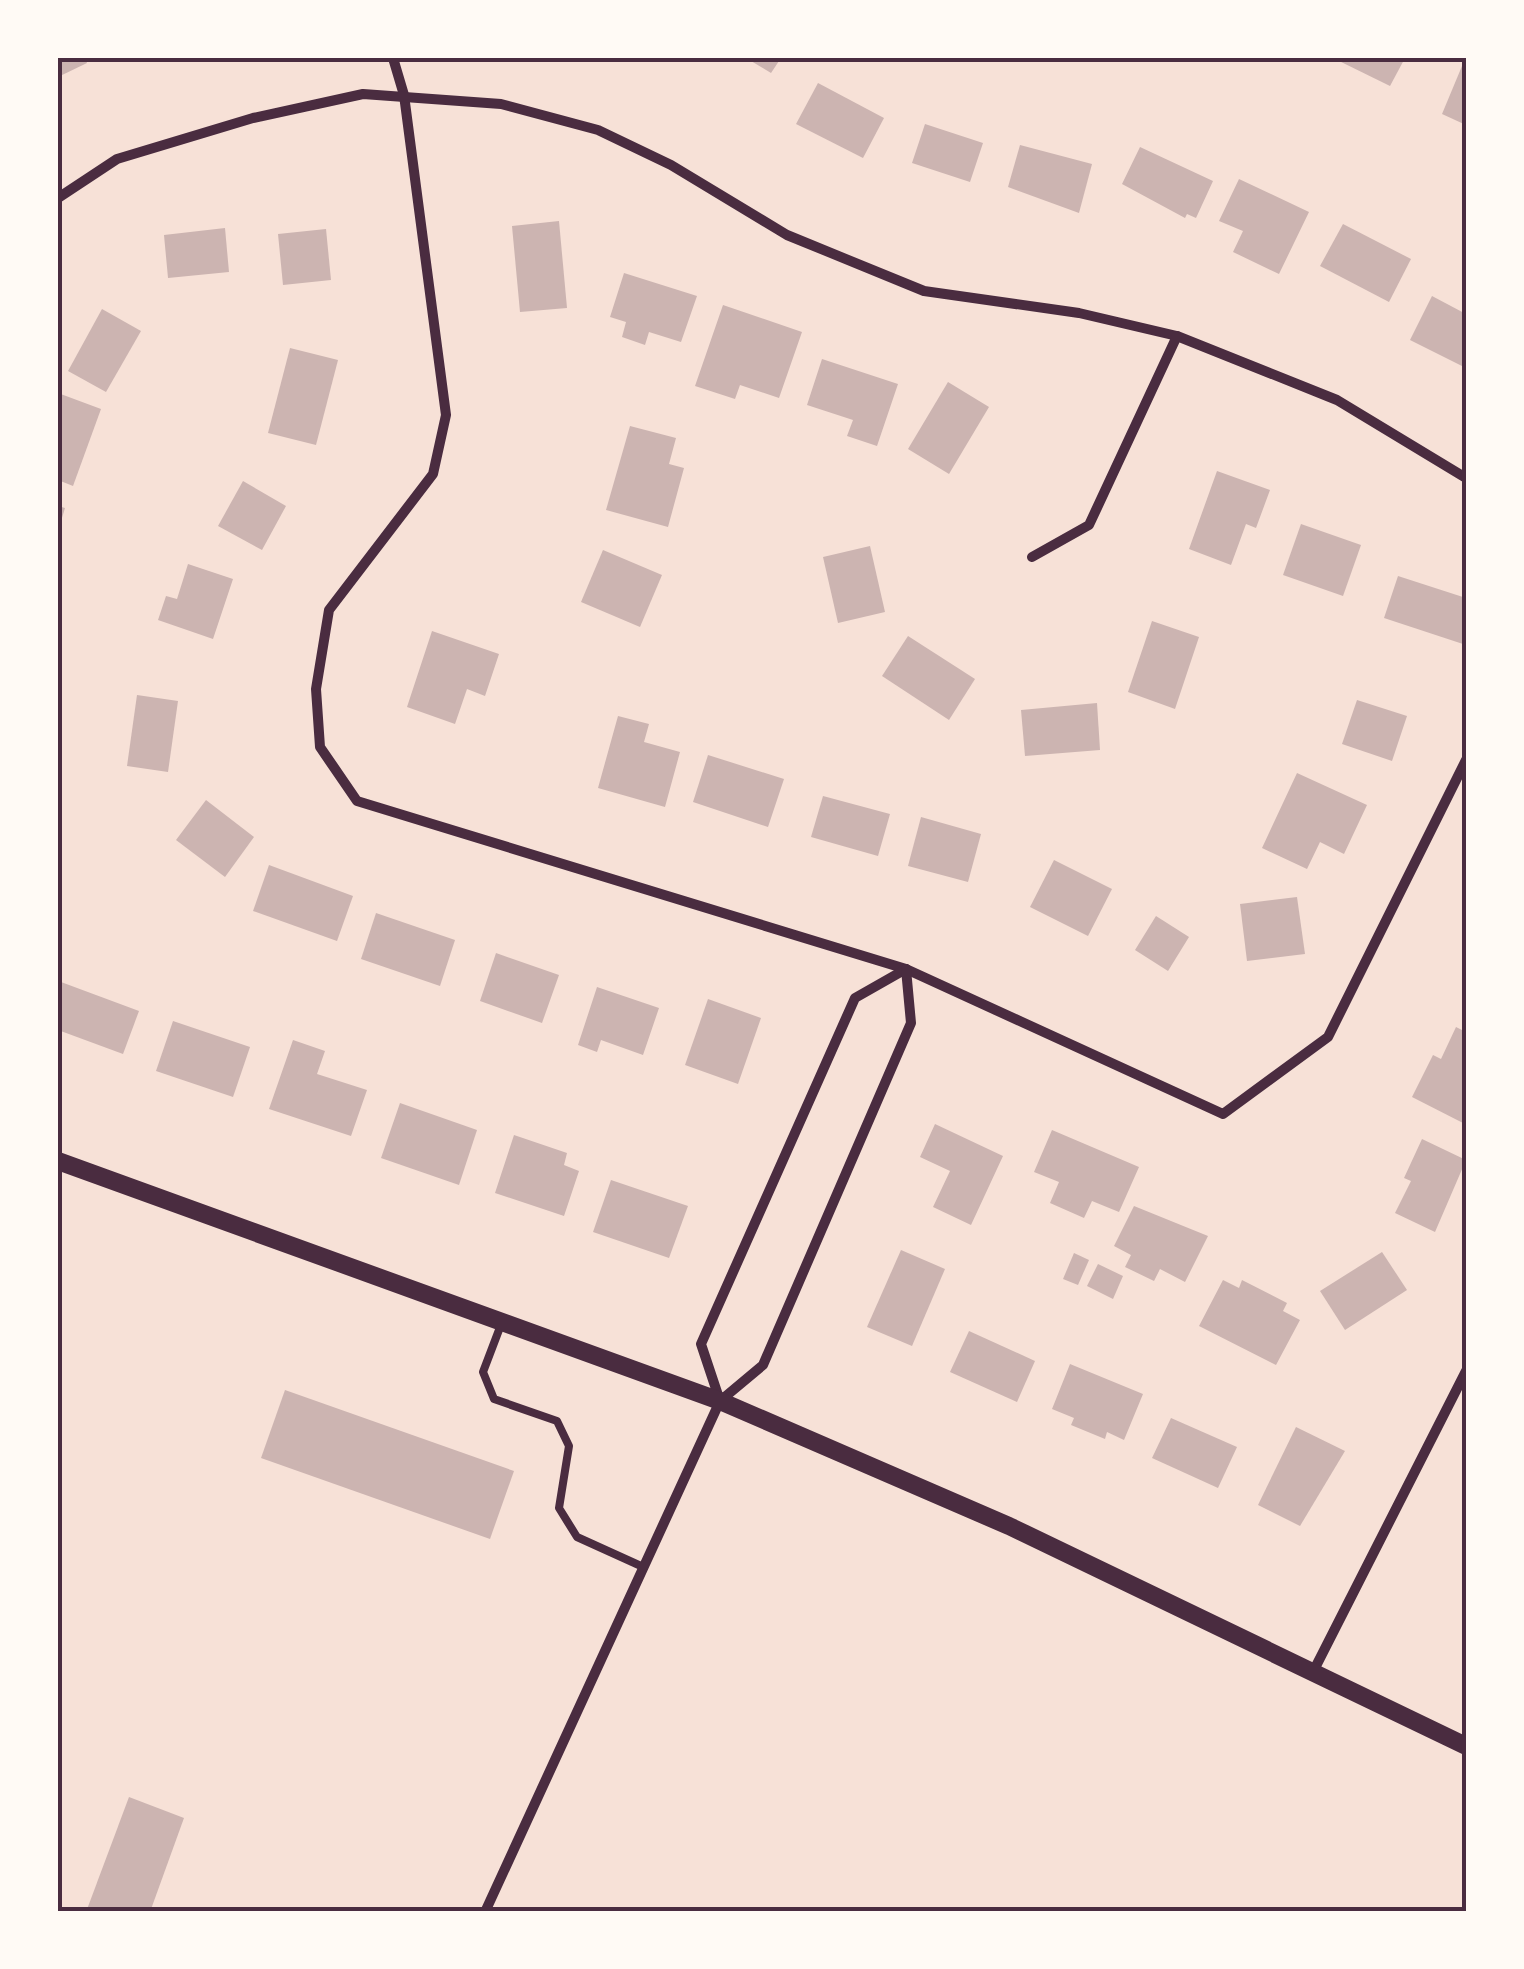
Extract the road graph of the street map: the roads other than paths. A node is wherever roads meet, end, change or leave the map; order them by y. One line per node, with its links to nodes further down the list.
1 (393, 58): 2 (street)
2 (404, 95): 3 (street); 4 (street); 8 (street)
3 (58, 198)
4 (1177, 336): 5 (street); 6 (street)
5 (1466, 478)
6 (1032, 557)
7 (1466, 760): 8 (street)
8 (906, 969): 12 (street); 12 (street)
9 (58, 1161): 10 (street)
10 (502, 1322): 12 (street); 13 (lane)
11 (1466, 1371): 14 (street)
12 (720, 1401): 13 (street); 14 (street)
13 (641, 1566): 16 (street)
14 (1314, 1670): 15 (street)
15 (1466, 1746)
16 (484, 1912)

